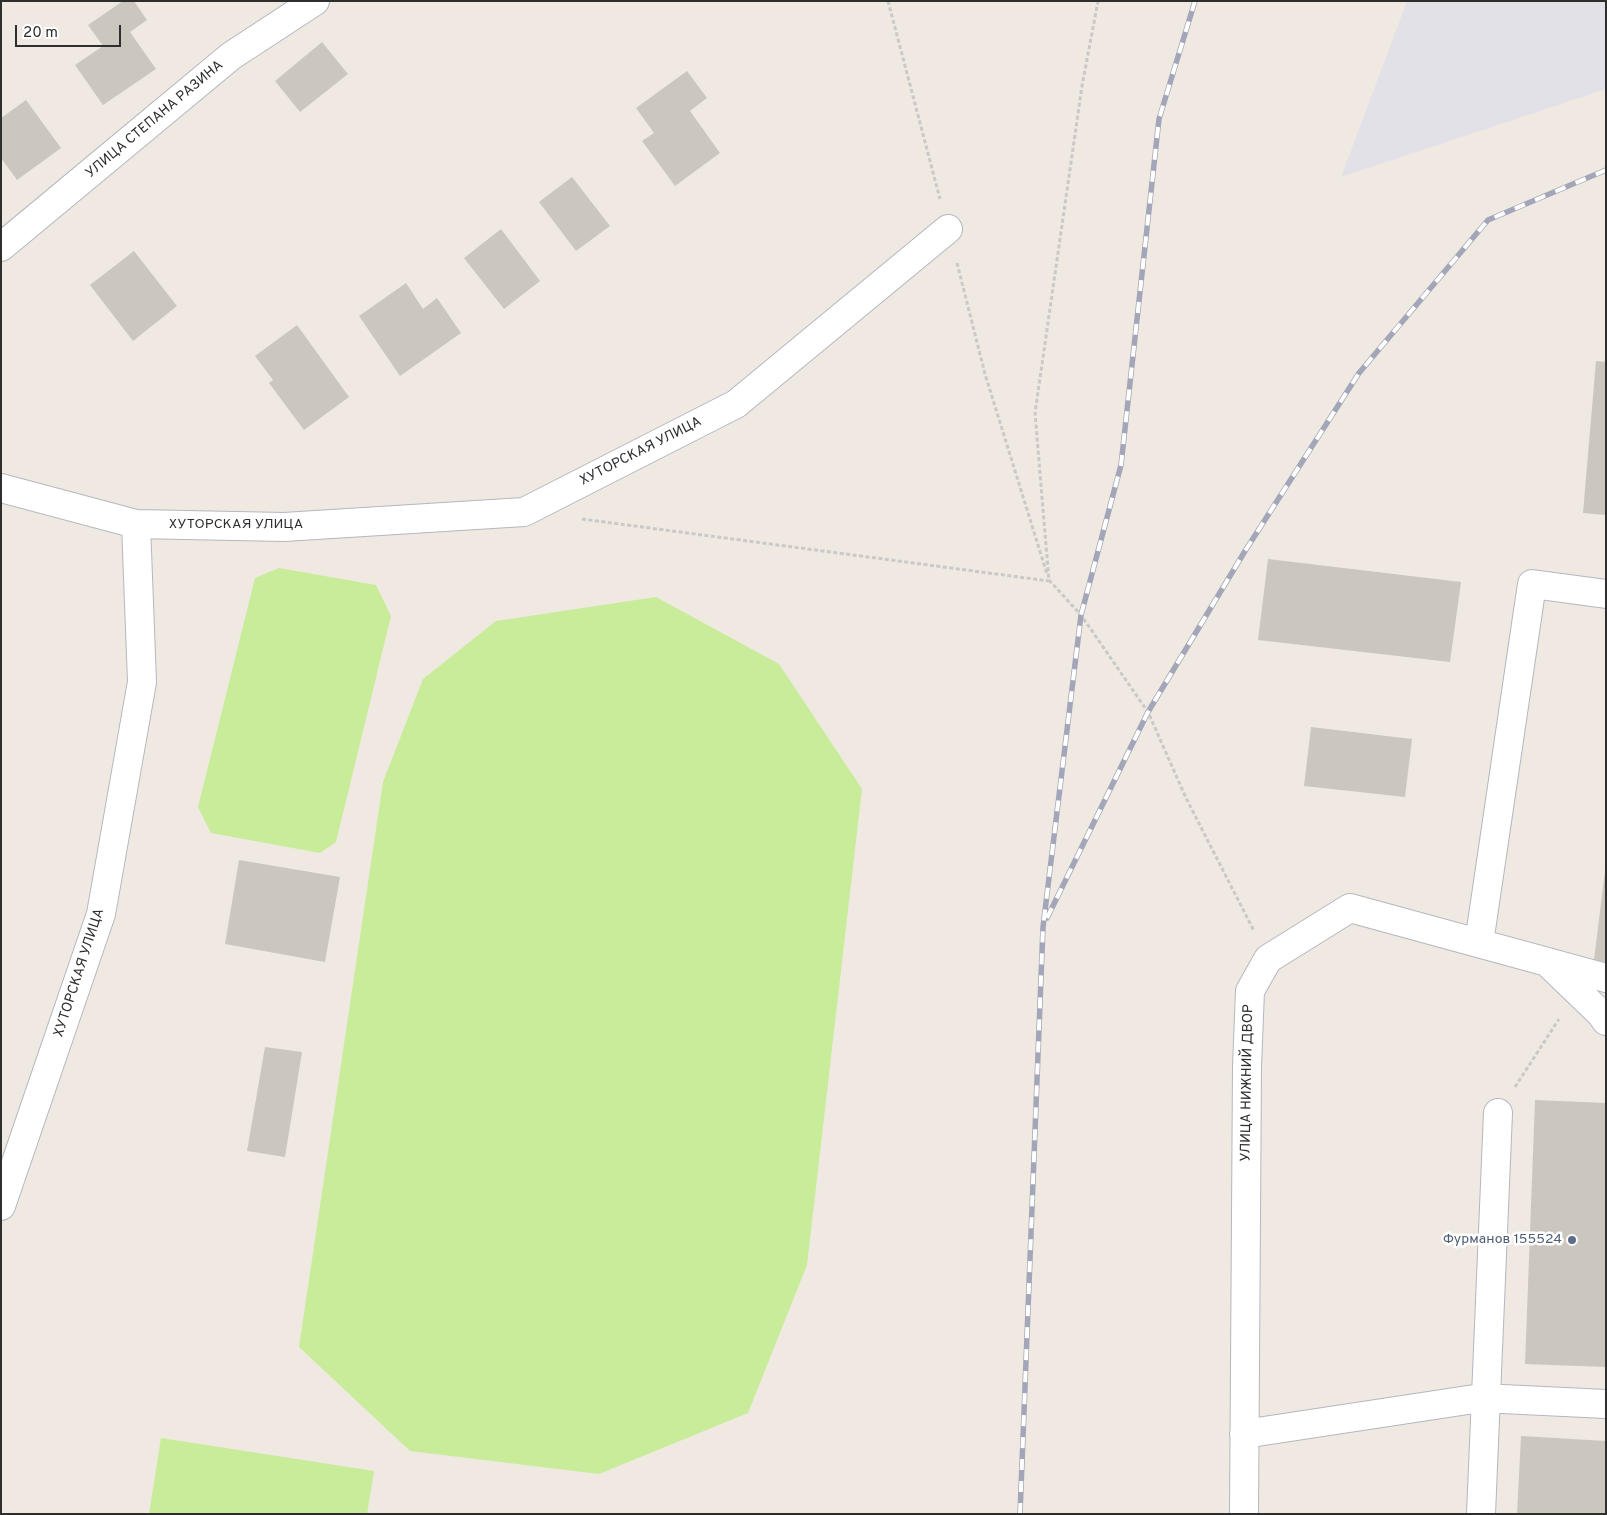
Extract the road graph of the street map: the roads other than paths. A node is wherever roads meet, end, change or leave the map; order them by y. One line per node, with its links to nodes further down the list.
1 (315, 1): 3 (street, УЛИЦА СТЕПАНА РАЗИНА)
2 (948, 229): 5 (street, ХУТОРСКАЯ УЛИЦА)
3 (1, 247)
4 (1, 488): 5 (street)
5 (136, 524): 12 (street, ХУТОРСКАЯ УЛИЦА)
6 (1606, 594): 7 (street)
7 (1479, 943): 8 (street, УЛИЦА НИЖНИЙ ДВОР); 15 (street, УЛИЦА НИЖНИЙ ДВОР)
8 (1546, 961): 9 (street, УЛИЦА НИЖНИЙ ДВОР); 10 (street)
9 (1606, 978)
10 (1606, 1021)
11 (1498, 1113): 13 (street)
12 (1, 1206)
13 (1486, 1398): 14 (street); 15 (street); 17 (street)
14 (1606, 1404)
15 (1244, 1434): 16 (street, УЛИЦА НИЖНИЙ ДВОР)
16 (1244, 1514)
17 (1481, 1514)

